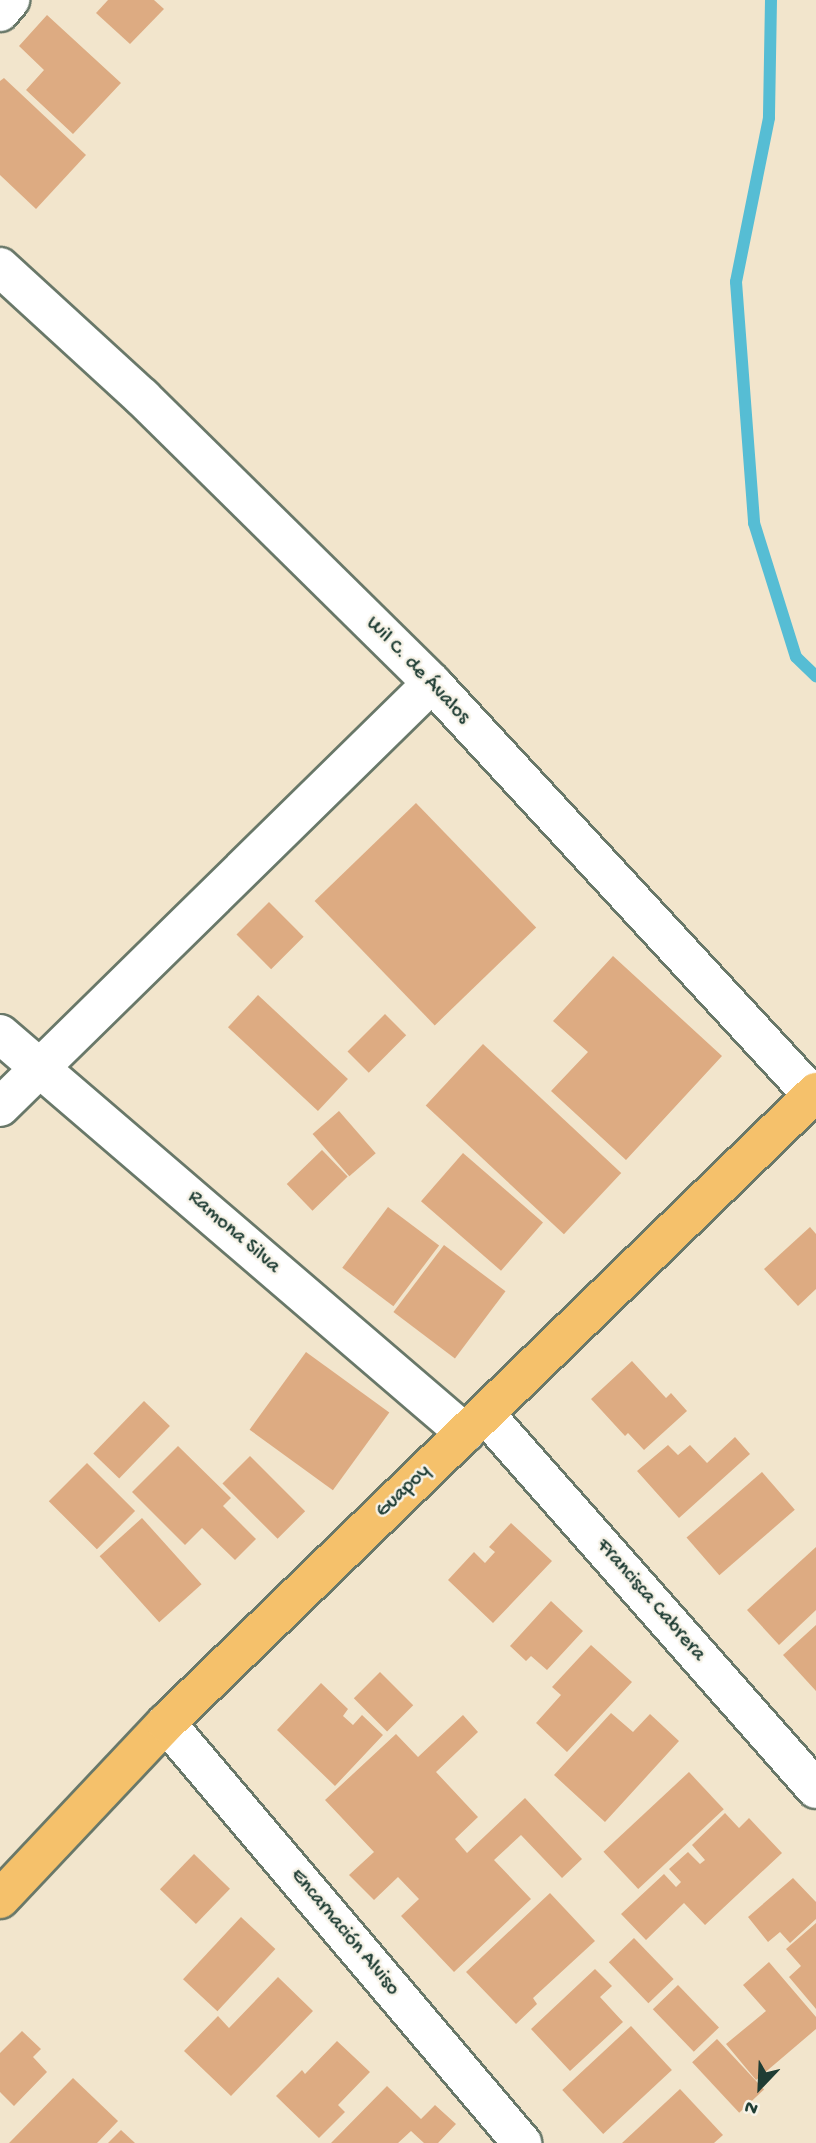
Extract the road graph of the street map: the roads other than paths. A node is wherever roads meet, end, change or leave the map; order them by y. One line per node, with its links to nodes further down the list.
1 (10, 0): 2 (street)
2 (0, 12)
3 (0, 267): 4 (street, Wil C. de Ávalos)
4 (432, 683): 6 (street); 7 (street, Wil C. de Ávalos)
5 (0, 1034): 6 (street, Ramona Silva)
6 (41, 1069): 8 (street); 9 (street, Ramona Silva)
7 (815, 1096): 9 (main road, Guapoy)
8 (0, 1107)
9 (475, 1423): 10 (main road, Guapoy); 11 (street, Francisca Cabrera)
10 (166, 1723): 12 (main road, Guapoy); 13 (street, Encarnación Alviso)
11 (816, 1789)
12 (0, 1899)
13 (522, 2143)

